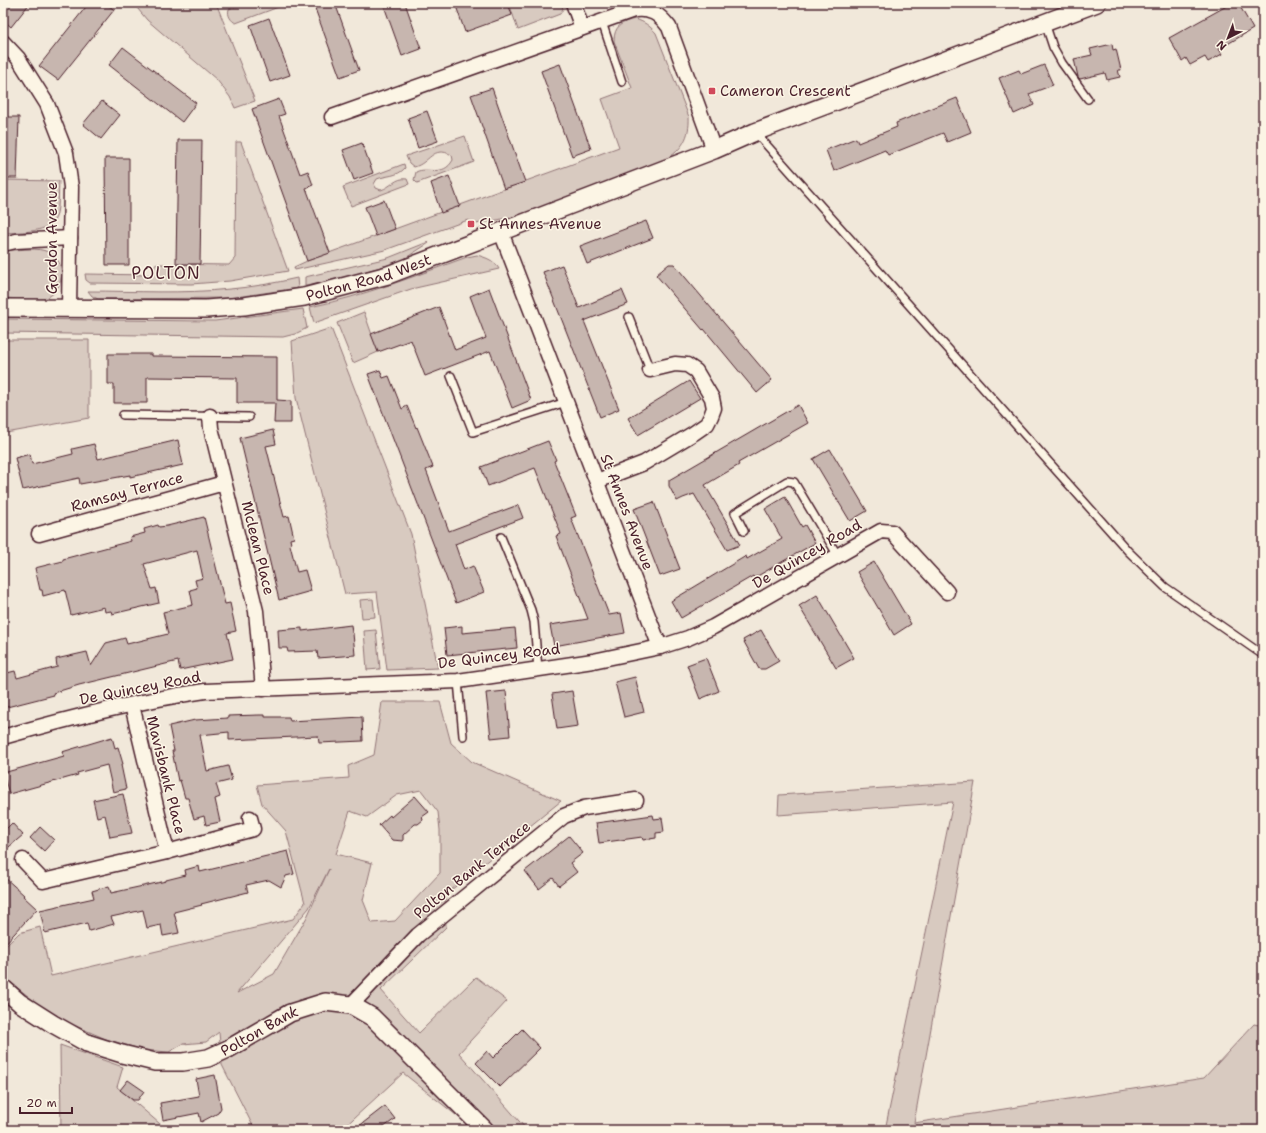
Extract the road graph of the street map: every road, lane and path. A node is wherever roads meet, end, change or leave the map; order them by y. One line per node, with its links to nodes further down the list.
1 (573, 3): 6 (street)
2 (1097, 3): 5 (street, Polton Road West)
3 (651, 7): 4 (street); 12 (street)
4 (602, 22): 6 (street); 8 (lane)
5 (1045, 23): 9 (lane); 11 (street, Polton Road West)
6 (582, 28): 10 (street)
7 (3, 42): 14 (street, Gordon Avenue)
8 (622, 82)
9 (1088, 99)
10 (332, 117)
11 (754, 132): 12 (street, Polton Road West); 33 (lane)
12 (714, 150): 13 (street, Polton Road West)
13 (501, 232): 17 (street, Polton Road West); 21 (street, St Annes Avenue)
14 (70, 238): 15 (street); 17 (street, Gordon Avenue)
15 (3, 244)
16 (3, 308): 17 (street, Polton Road West)
17 (69, 308)
18 (629, 317): 19 (lane)
19 (650, 370): 25 (street)
20 (451, 376): 21 (lane)
21 (566, 402): 25 (street, St Annes Avenue)
22 (123, 416): 23 (lane)
23 (210, 416): 24 (lane); 26 (street, Mclean Place)
24 (249, 417)
25 (597, 481): 32 (street, St Annes Avenue)
26 (224, 483): 28 (street, Ramsay Terrace); 36 (street, Mclean Place)
27 (744, 531): 30 (lane)
28 (40, 534)
29 (501, 537): 34 (lane)
30 (838, 556): 31 (street, De Quincey Road); 32 (street, De Quincey Road)
31 (947, 592)
32 (660, 648): 34 (street, De Quincey Road)
33 (1263, 655)
34 (538, 669): 35 (street, De Quincey Road)
35 (458, 681): 36 (street, De Quincey Road); 38 (lane)
36 (263, 689): 37 (street, De Quincey Road)
37 (132, 706): 39 (street, De Quincey Road); 42 (street, Mavisbank Place)
38 (463, 736)
39 (3, 737)
40 (636, 800): 45 (street, Polton Bank Terrace)
41 (250, 818): 42 (street, Mavisbank Place)
42 (167, 852): 43 (street, Mavisbank Place)
43 (23, 860)
44 (3, 988): 45 (street, Polton Bank)
45 (351, 1004): 46 (street, Polton Bank)
46 (485, 1130)

